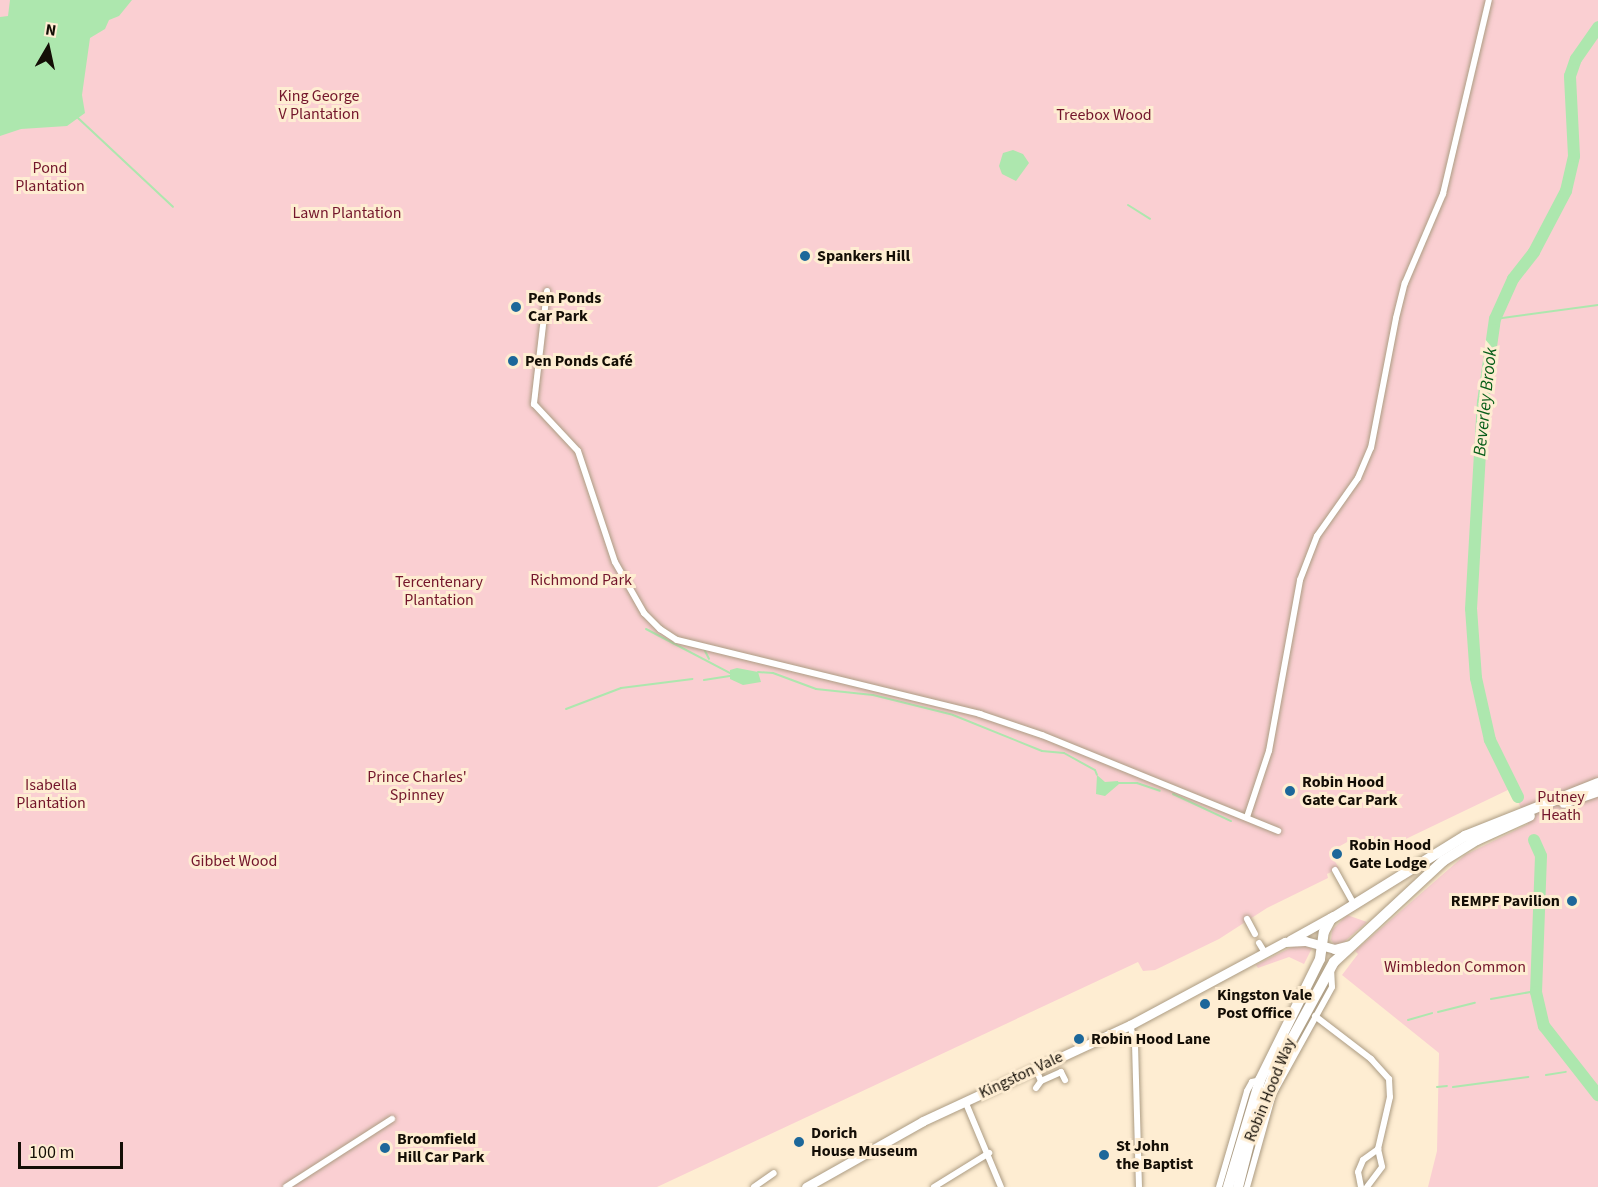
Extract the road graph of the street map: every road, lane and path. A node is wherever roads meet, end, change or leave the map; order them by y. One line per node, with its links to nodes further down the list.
1 (1489, 0): 5 (street)
2 (547, 291): 5 (street)
3 (1598, 783): 7 (highway)
4 (1598, 791): 7 (highway)
5 (1247, 818): 6 (street)
6 (1278, 831)
7 (1475, 836): 9 (highway); 15 (highway)
8 (1335, 870): 9 (street)
9 (1354, 904): 10 (highway)
10 (1334, 916): 13 (main road, Kingston Vale); 16 (highway)
11 (1247, 919): 12 (street)
12 (1255, 934)
13 (1285, 942): 16 (main road); 17 (main road, Kingston Vale)
14 (1259, 943): 17 (street)
15 (1350, 945): 16 (main road); 18 (highway, Robin Hood Way)
16 (1323, 946): 24 (highway, Robin Hood Way)
17 (1265, 953): 20 (main road, Kingston Vale)
18 (1331, 967): 19 (street, Robin Hood Way); 41 (highway, Robin Hood Way)
19 (1315, 1016): 28 (street); 42 (street, Robin Hood Way)
20 (1130, 1025): 21 (main road, Kingston Vale); 38 (street)
21 (1035, 1067): 23 (street); 26 (main road, Kingston Vale)
22 (1065, 1080): 23 (street)
23 (1041, 1081): 25 (street)
24 (1255, 1082): 39 (street, Robin Hood Way); 40 (highway, Robin Hood Way)
25 (1036, 1088)
26 (964, 1101): 29 (street); 35 (main road, Kingston Vale)
27 (392, 1119): 32 (street)
28 (1378, 1149): 43 (street); 44 (street)
29 (989, 1153): 36 (street); 37 (street)
30 (774, 1173): 31 (street)
31 (763, 1180): 33 (street); 34 (street)
32 (286, 1187)
33 (754, 1187)
34 (767, 1187)
35 (806, 1187)
36 (934, 1187)
37 (1001, 1187)
38 (1139, 1187)
39 (1219, 1187)
40 (1228, 1187)
41 (1238, 1187)
42 (1247, 1187)
43 (1361, 1187)
44 (1367, 1187)

